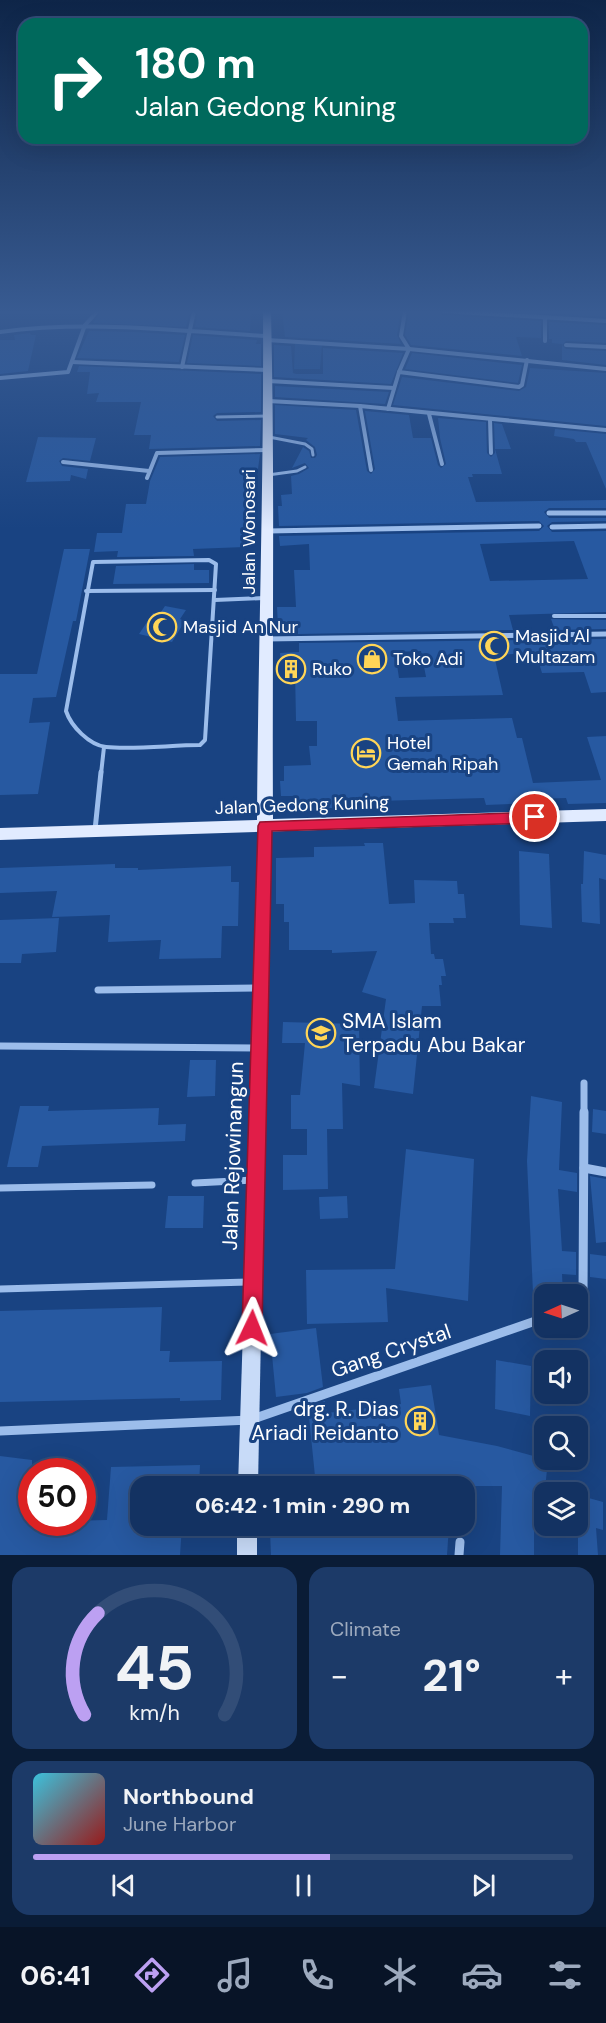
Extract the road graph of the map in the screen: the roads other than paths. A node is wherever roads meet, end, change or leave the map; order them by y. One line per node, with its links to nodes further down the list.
1 (268, 384): 7 (main road, Jalan Wonosari)
2 (351, 384): 6 (street)
3 (395, 384): 6 (street)
4 (492, 384): 5 (street)
5 (522, 384)
6 (394, 388): 9 (street)
7 (268, 401): 8 (street); 11 (main road, Jalan Wonosari)
8 (360, 406): 9 (street); 21 (street)
9 (388, 409): 10 (street)
10 (429, 414): 13 (street); 19 (street)
11 (268, 416): 12 (lane); 15 (main road, Jalan Wonosari)
12 (218, 417)
13 (490, 419): 14 (street); 16 (street)
14 (606, 429)
15 (268, 444): 17 (lane); 22 (street); 23 (main road, Jalan Wonosari)
16 (491, 453)
17 (313, 454)
18 (63, 462): 22 (street)
19 (442, 465)
20 (305, 467): 23 (lane)
21 (371, 470)
22 (149, 471): 24 (street)
23 (268, 475): 30 (main road, Jalan Wonosari)
24 (147, 478)
25 (549, 513): 26 (street)
26 (606, 513)
27 (539, 526): 30 (street)
28 (606, 526): 29 (street)
29 (552, 527)
30 (268, 531): 33 (main road, Jalan Wonosari)
31 (215, 590): 32 (lane); 32 (lane); 34 (lane)
32 (86, 591): 39 (lane)
33 (267, 598): 34 (lane); 38 (main road, Jalan Wonosari)
34 (215, 600): 39 (lane)
35 (554, 616): 36 (lane)
36 (606, 616)
37 (606, 634): 38 (street)
38 (265, 639): 41 (main road, Jalan Wonosari)
39 (104, 747): 42 (lane)
40 (606, 815): 41 (main road, Jalan Gedong Kuning)
41 (265, 826): 42 (main road, Jalan Gedong Kuning); 44 (main road, Jalan Rejowinangun)
42 (95, 831): 43 (main road, Jalan Gedong Kuning)
43 (0, 834)
44 (262, 988): 45 (street); 47 (main road, Jalan Rejowinangun)
45 (98, 990)
46 (0, 1046): 47 (street)
47 (260, 1048): 51 (main road, Jalan Rejowinangun)
48 (584, 1083): 49 (street)
49 (584, 1168): 50 (street); 56 (street)
50 (606, 1172)
51 (257, 1180): 52 (lane); 55 (main road, Jalan Rejowinangun)
52 (195, 1183)
53 (152, 1185): 54 (lane)
54 (0, 1188)
55 (254, 1282): 57 (lane); 59 (main road, Jalan Rejowinangun)
56 (583, 1284)
57 (0, 1289)
58 (534, 1321): 59 (street, Gang Crystal)
59 (250, 1420): 60 (street, Gang Crystal); 61 (main road, Jalan Rejowinangun)
60 (0, 1431)
61 (248, 1476)
62 (247, 1536): 64 (main road)
63 (460, 1542): 65 (street)
64 (247, 1555)
65 (459, 1555)

